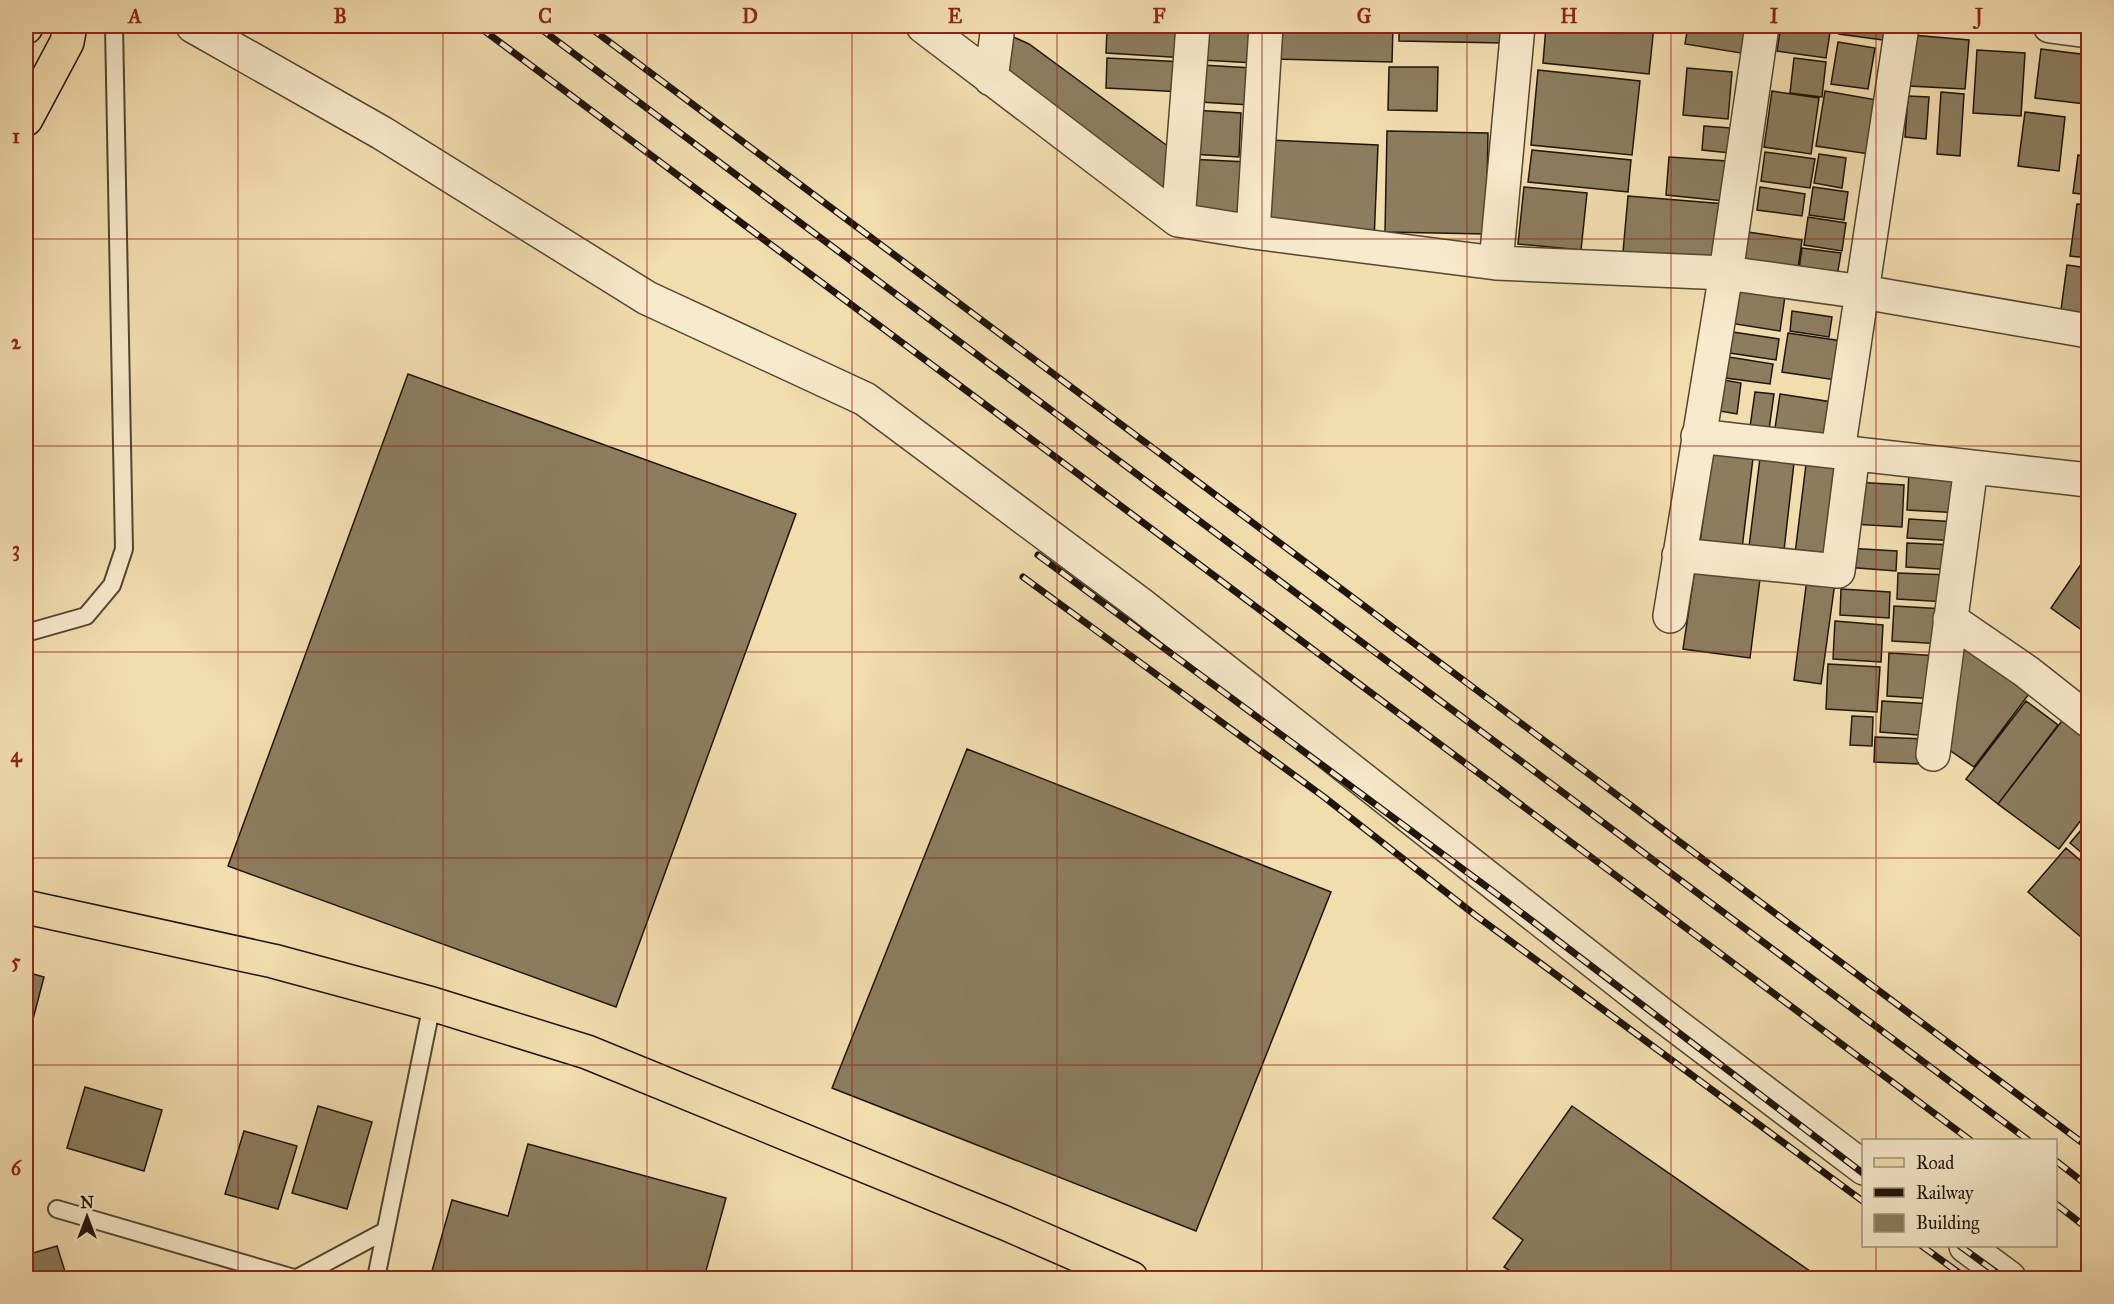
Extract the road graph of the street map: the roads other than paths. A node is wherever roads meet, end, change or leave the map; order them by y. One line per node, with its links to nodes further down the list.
1 (70, 26): 14 (main road)
2 (114, 26): 28 (lane)
3 (193, 26): 33 (street)
4 (923, 26): 13 (street)
5 (998, 26): 13 (street)
6 (1193, 26): 15 (street)
7 (1266, 26): 16 (street)
8 (1518, 26): 17 (street)
9 (1762, 26): 18 (street)
10 (1902, 26): 19 (street)
11 (2050, 26): 12 (street)
12 (2088, 31)
13 (991, 79): 15 (street)
14 (26, 119)
15 (1178, 220): 16 (street)
16 (1253, 232): 17 (street)
17 (1496, 263): 18 (street)
18 (1726, 273): 19 (street); 21 (street)
19 (1863, 292): 20 (street); 22 (street)
20 (2088, 331)
21 (1698, 436): 22 (street); 25 (street)
22 (1846, 452): 23 (street); 25 (street)
23 (1971, 466): 24 (street); 27 (street)
24 (2088, 480)
25 (1679, 555): 26 (street)
26 (1670, 616)
27 (1950, 620): 29 (street); 30 (street)
28 (26, 633)
29 (2088, 720)
30 (1933, 754)
31 (26, 907): 32 (main road)
32 (432, 1004): 35 (lane); 39 (main road)
33 (1862, 1167)
34 (57, 1209): 37 (lane)
35 (385, 1232): 37 (lane); 38 (lane)
36 (1969, 1247): 40 (street)
37 (295, 1278)
38 (376, 1278)
39 (1131, 1278)
40 (2009, 1278)

